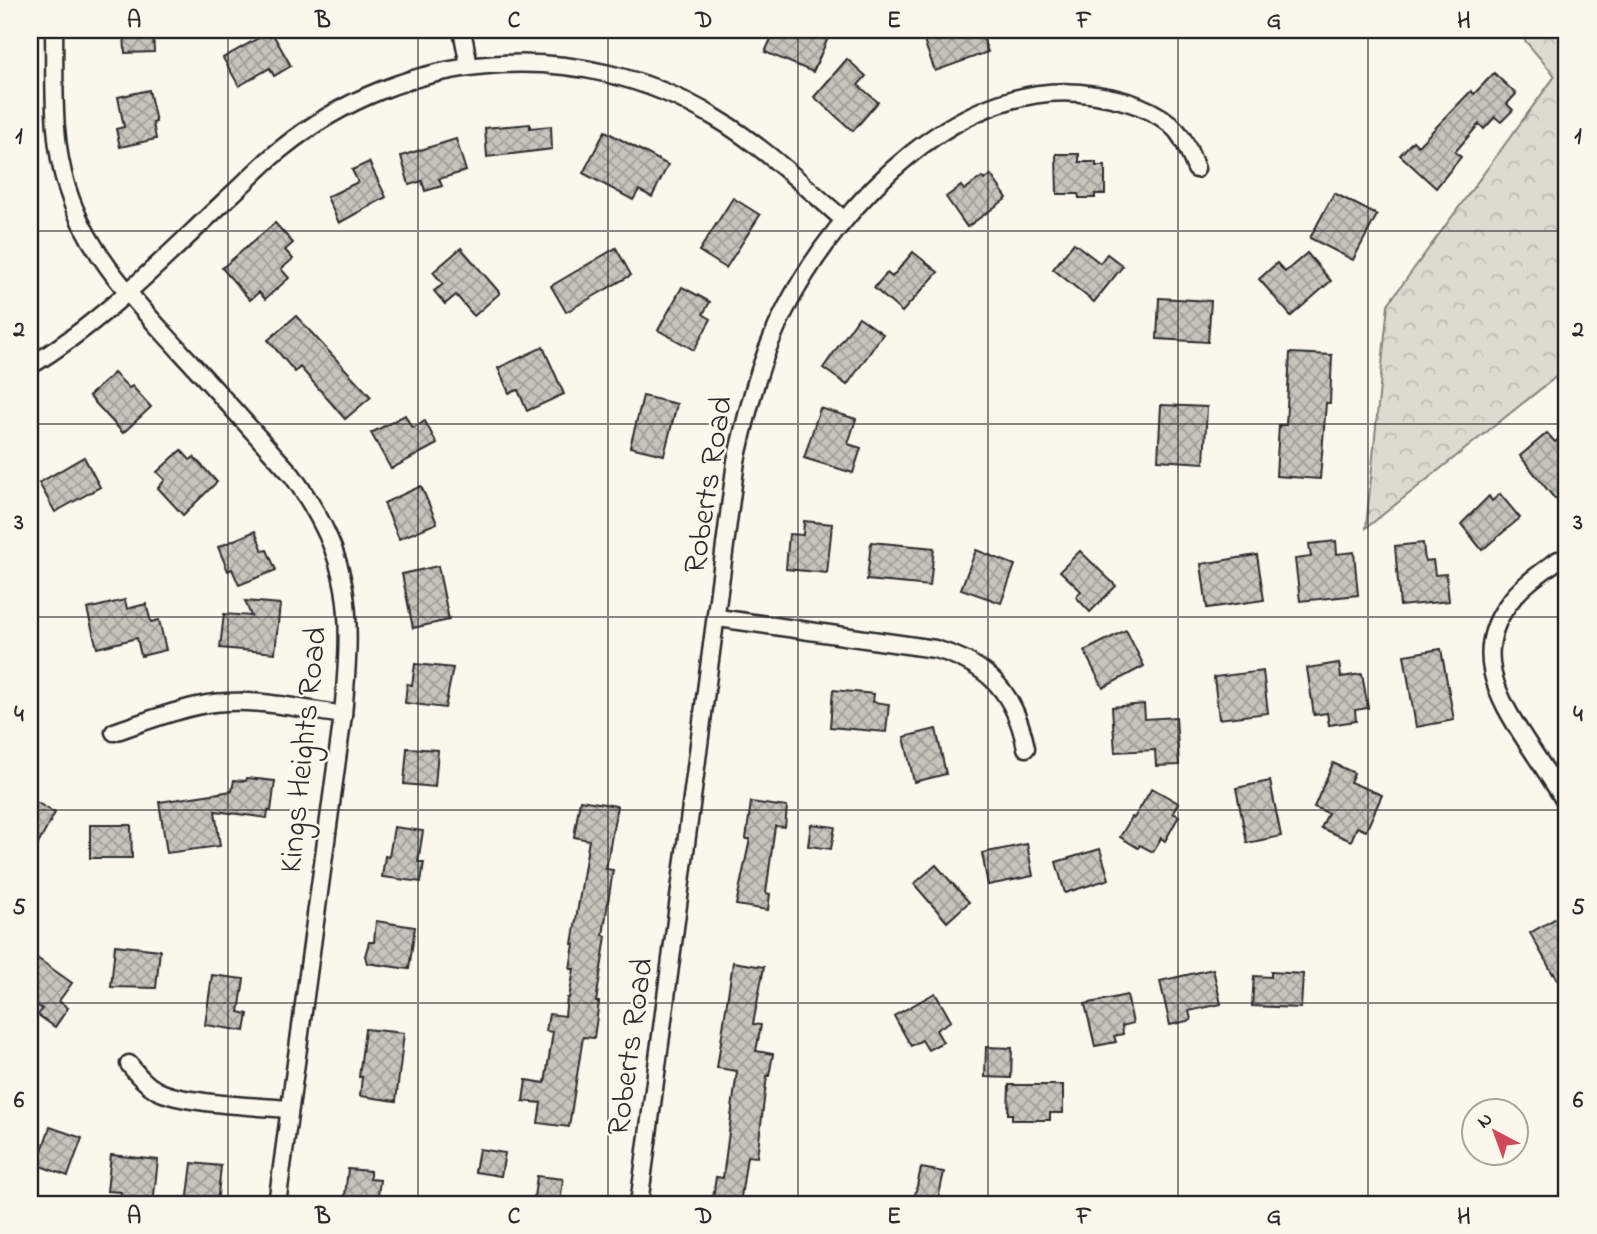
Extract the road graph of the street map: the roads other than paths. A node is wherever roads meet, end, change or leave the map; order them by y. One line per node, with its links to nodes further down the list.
1 (54, 30): 6 (street, Kings Heights Road)
2 (462, 30): 3 (street)
3 (469, 65): 5 (street); 6 (street)
4 (1196, 169): 5 (street, Roberts Road)
5 (844, 220): 9 (street, Roberts Road)
6 (127, 293): 7 (street); 10 (street, Kings Heights Road)
7 (30, 366)
8 (1558, 560): 13 (street)
9 (718, 618): 12 (street); 17 (street, Roberts Road)
10 (343, 715): 11 (street); 15 (street, Kings Heights Road)
11 (114, 732)
12 (1026, 748)
13 (1567, 805)
14 (129, 1064): 15 (street)
15 (288, 1109): 16 (street, Kings Heights Road)
16 (277, 1204)
17 (639, 1204)

